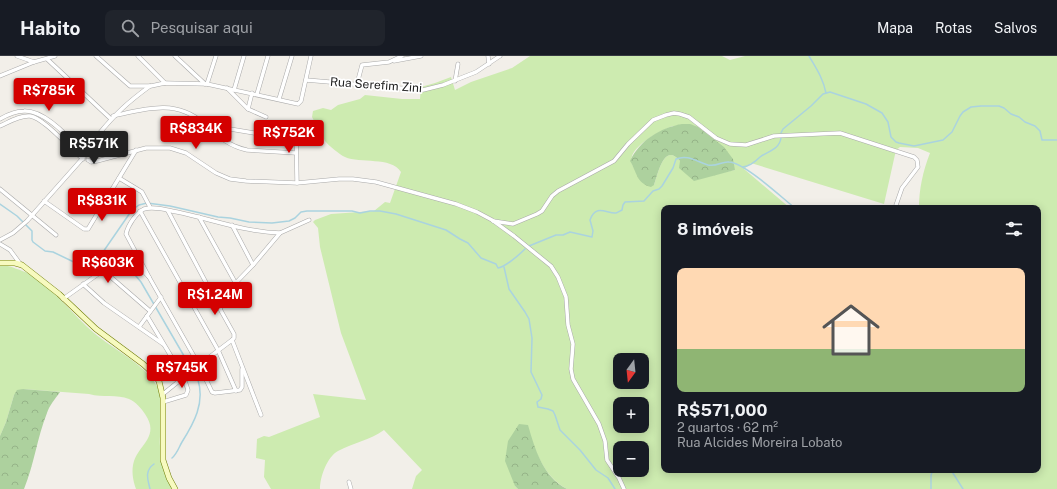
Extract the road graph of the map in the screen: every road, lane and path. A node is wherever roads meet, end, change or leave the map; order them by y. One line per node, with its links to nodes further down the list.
1 (16, 56): 16 (street)
2 (55, 56): 15 (street)
3 (96, 56): 26 (street)
4 (138, 56): 23 (street)
5 (175, 56): 24 (street)
6 (216, 56): 24 (street)
7 (244, 56): 28 (street)
8 (268, 56): 30 (street)
9 (292, 56): 31 (street)
10 (311, 56): 21 (street)
11 (402, 56): 17 (street)
12 (421, 56): 17 (street)
13 (488, 56): 19 (street)
14 (500, 56): 19 (street, Rua Serefim Zini)
15 (47, 59): 16 (street); 34 (street)
16 (34, 62): 20 (street)
17 (389, 62): 25 (street)
18 (458, 64): 22 (street)
19 (489, 64): 22 (street, Rua Serefim Zini)
20 (0, 76)
21 (306, 80): 25 (street, Rua Serefim Zini); 31 (street)
22 (454, 81): 25 (street, Rua Serefim Zini)
23 (165, 83): 24 (street); 26 (street)
24 (206, 84): 27 (street)
25 (357, 84)
26 (151, 86): 34 (street)
27 (227, 88): 28 (street); 32 (street)
28 (234, 90): 29 (street)
29 (252, 93): 30 (street); 32 (street)
30 (257, 94): 31 (street)
31 (279, 100)
32 (248, 109): 33 (street)
33 (266, 117)
34 (112, 118): 36 (street); 42 (street)
35 (0, 119): 42 (street)
36 (205, 124): 39 (street); 41 (street)
37 (296, 124): 39 (street)
38 (0, 126): 42 (street)
39 (296, 132): 41 (street)
40 (136, 150): 42 (street); 43 (street); 44 (street)
41 (296, 153): 44 (street)
42 (83, 157): 46 (street)
43 (119, 178): 46 (street); 48 (street)
44 (297, 183): 54 (street)
45 (0, 189): 51 (street)
46 (44, 201): 51 (street)
47 (896, 205): 54 (street)
48 (150, 207): 49 (street); 50 (street)
49 (168, 210): 52 (street); 69 (street)
50 (140, 211): 64 (street); 75 (street)
51 (32, 216): 57 (street); 58 (street)
52 (198, 216): 55 (street); 65 (street)
53 (309, 220): 56 (street)
54 (492, 220): 86 (street)
55 (232, 225): 56 (street); 62 (street)
56 (280, 233): 62 (street)
57 (56, 235)
58 (0, 240)
59 (0, 244): 63 (street)
60 (132, 259): 64 (street)
61 (0, 263): 63 (street)
62 (253, 265): 65 (street)
63 (22, 266): 68 (street)
64 (149, 277): 67 (street)
65 (235, 282): 69 (street)
66 (83, 284): 68 (street); 70 (street); 72 (street)
67 (161, 296): 70 (street); 76 (street)
68 (63, 299): 80 (street)
69 (220, 309): 73 (street)
70 (150, 311): 71 (street)
71 (147, 316): 72 (street); 74 (street)
72 (139, 327): 74 (street)
73 (232, 340): 75 (street); 77 (street)
74 (165, 346): 78 (street)
75 (218, 350): 76 (street); 79 (street)
76 (197, 366): 78 (street); 79 (street)
77 (242, 366): 79 (street); 82 (street)
78 (184, 378): 80 (street); 81 (street)
79 (236, 391)
80 (163, 394): 81 (street)
81 (163, 402): 84 (street)
82 (261, 415)
83 (349, 482): 85 (street)
84 (176, 489)
85 (351, 489)
86 (624, 489)

